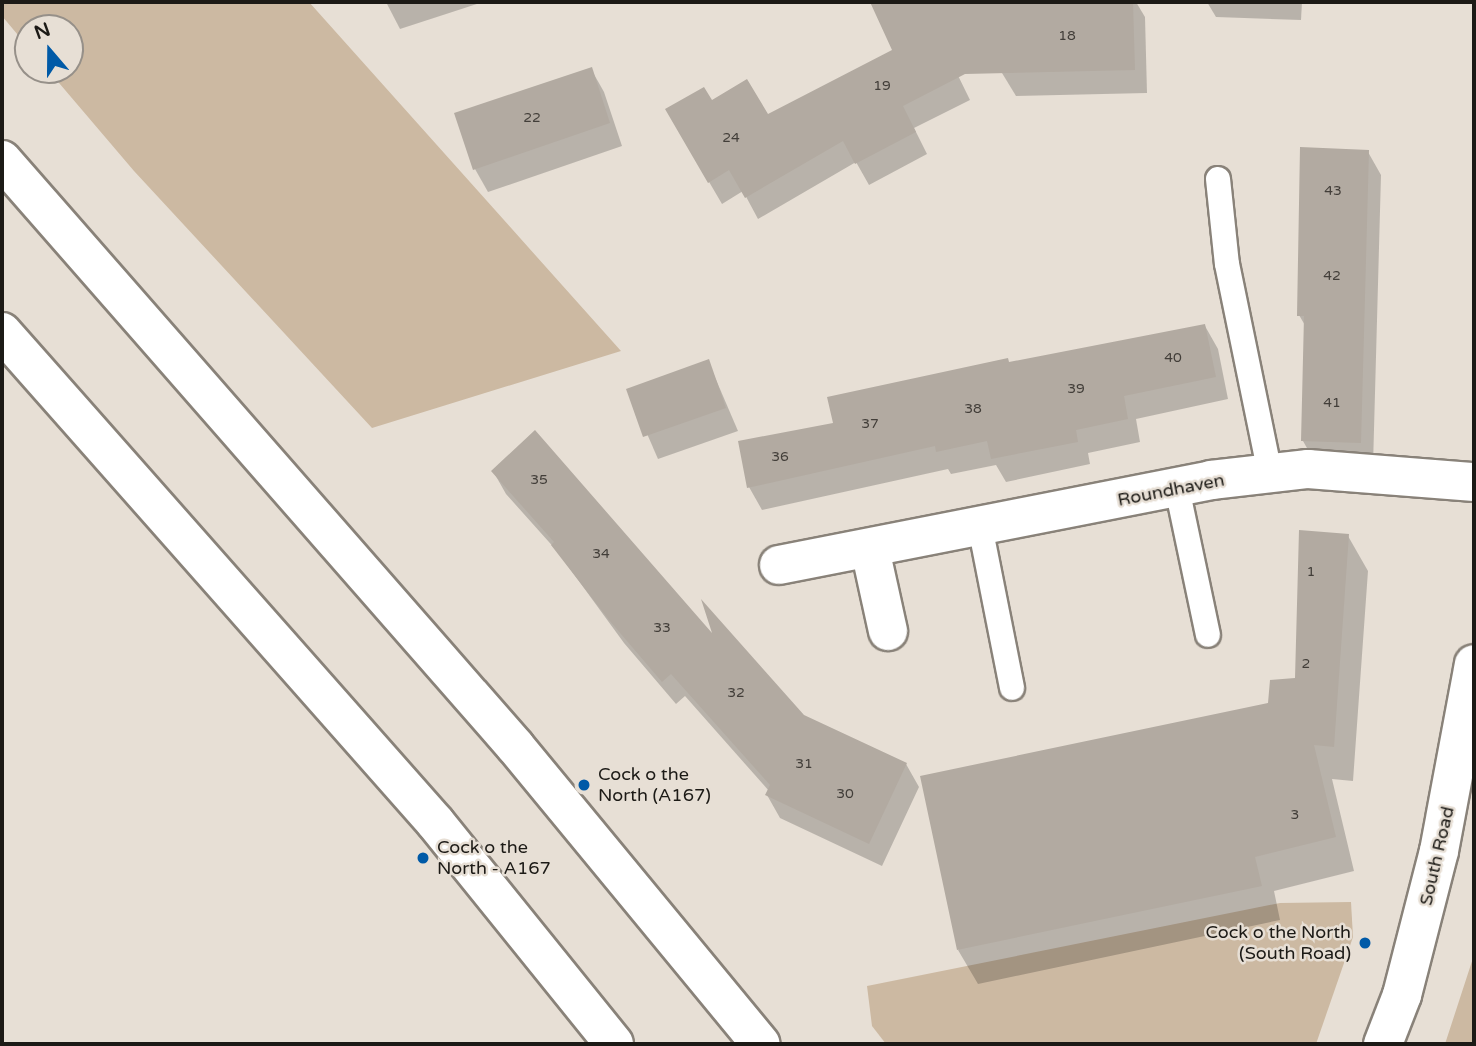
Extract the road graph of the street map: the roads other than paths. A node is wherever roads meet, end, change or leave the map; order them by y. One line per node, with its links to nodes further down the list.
1 (2, 160): 16 (main road)
2 (1218, 179): 4 (lane)
3 (2, 332): 15 (main road)
4 (1270, 473): 5 (main road, Roundhaven); 6 (main road, Roundhaven)
5 (1474, 482)
6 (1177, 488): 7 (main road, Roundhaven); 11 (lane)
7 (980, 527): 8 (main road, Roundhaven); 13 (lane)
8 (870, 549): 9 (main road, Roundhaven); 10 (main road)
9 (779, 565)
10 (888, 631)
11 (1208, 635)
12 (1474, 664): 14 (main road, South Road)
13 (1012, 688)
14 (1472, 711): 17 (main road, South Road)
15 (614, 1044)
16 (761, 1044)
17 (1383, 1044)

